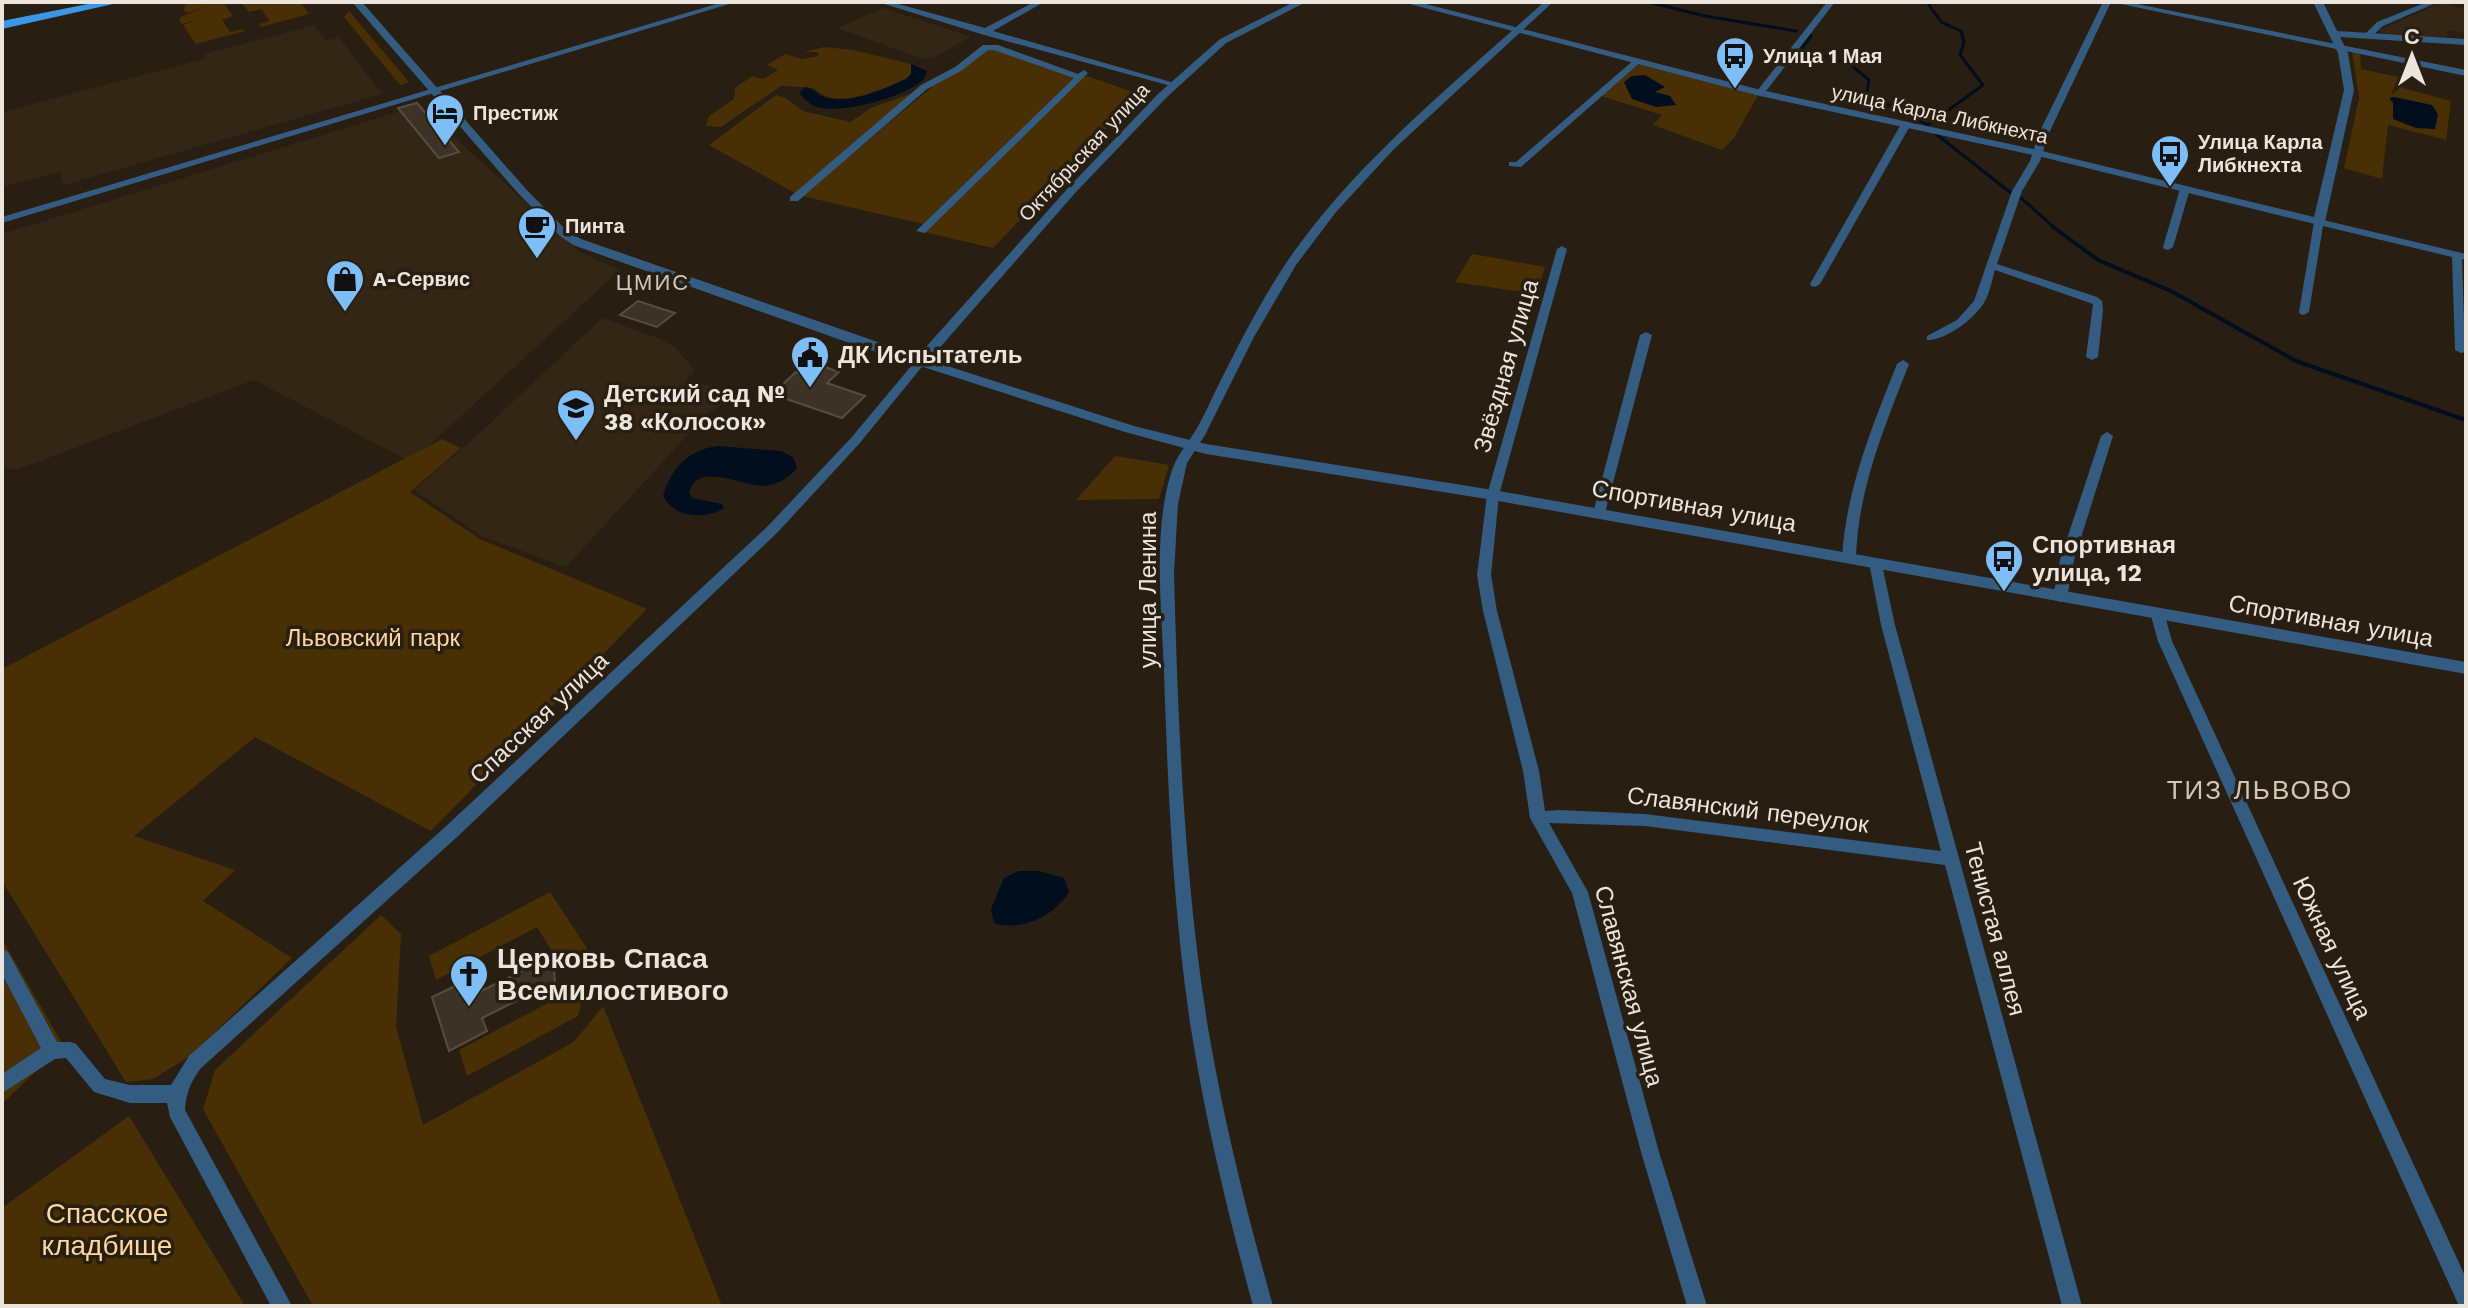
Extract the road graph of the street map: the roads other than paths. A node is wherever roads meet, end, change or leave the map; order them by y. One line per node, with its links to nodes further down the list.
1 (116, 2): 14 (main road)
2 (357, 2): 26 (street, Спортивная улица)
3 (732, 2): 26 (street)
4 (882, 2): 16 (street)
5 (1040, 2): 16 (street)
6 (1301, 2): 25 (street, Октябрьская улица)
7 (1407, 2): 15 (street, улица Карла Либкнехта)
8 (1549, 2): 15 (street, улица Ленина)
9 (1831, 2): 27 (street)
10 (2107, 2): 29 (street)
11 (2115, 2): 20 (street)
12 (2318, 2): 17 (street)
13 (2434, 2): 18 (street)
14 (2, 25)
15 (1518, 31): 21 (street, улица Карла Либкнехта); 49 (street, улица Ленина)
16 (984, 32): 22 (street)
17 (2334, 34): 18 (street); 20 (street)
18 (2367, 36): 19 (street)
19 (2466, 42)
20 (2341, 48): 23 (street); 34 (street)
21 (1638, 61): 27 (street, улица Карла Либкнехта); 30 (street)
22 (1097, 63): 24 (street); 25 (street)
23 (2466, 73)
24 (1079, 77): 32 (street); 35 (street)
25 (1174, 84): 46 (street, Октябрьская улица)
26 (434, 93): 33 (street); 46 (street, Спортивная улица)
27 (1760, 93): 28 (street, улица Карла Либкнехта)
28 (1905, 126): 29 (street, улица Карла Либкнехта); 40 (street)
29 (2038, 153): 31 (street, улица Карла Либкнехта); 39 (street)
30 (1512, 164)
31 (2185, 189): 34 (street, улица Карла Либкнехта); 36 (street)
32 (794, 199)
33 (2, 220)
34 (2319, 222): 38 (street, улица Карла Либкнехта); 41 (street)
35 (921, 231)
36 (2168, 247)
37 (1562, 249): 50 (street, Звёздная улица)
38 (2462, 256): 44 (street)
39 (1991, 265): 43 (street); 45 (street)
40 (1815, 284)
41 (2304, 312)
42 (1646, 335): 51 (street)
43 (1931, 338)
44 (2461, 350)
45 (2092, 357)
46 (921, 361): 49 (street, Спортивная улица); 62 (street, Спасская улица)
47 (1903, 364): 52 (street)
48 (2107, 436): 54 (street)
49 (1191, 445): 50 (street, Спортивная улица); 65 (street, улица Ленина)
50 (1493, 495): 51 (street, Спортивная улица); 57 (street, Славянская улица)
51 (1599, 513): 52 (street, Спортивная улица)
52 (1849, 558): 53 (street, Спортивная улица)
53 (1876, 563): 54 (street, Спортивная улица); 58 (street, Тенистая аллея)
54 (2060, 597): 55 (street, Спортивная улица)
55 (2158, 616): 56 (street, Спортивная улица); 63 (street, Южная улица)
56 (2466, 668)
57 (1538, 818): 58 (street, Славянский переулок); 66 (street, Славянская улица)
58 (1951, 859): 67 (street, Тенистая аллея)
59 (2, 957): 60 (street)
60 (52, 1051): 61 (street); 62 (street)
61 (2, 1084)
62 (176, 1094): 64 (street)
63 (2466, 1300)
64 (282, 1306)
65 (1263, 1306)
66 (1697, 1306)
67 (2072, 1306)

